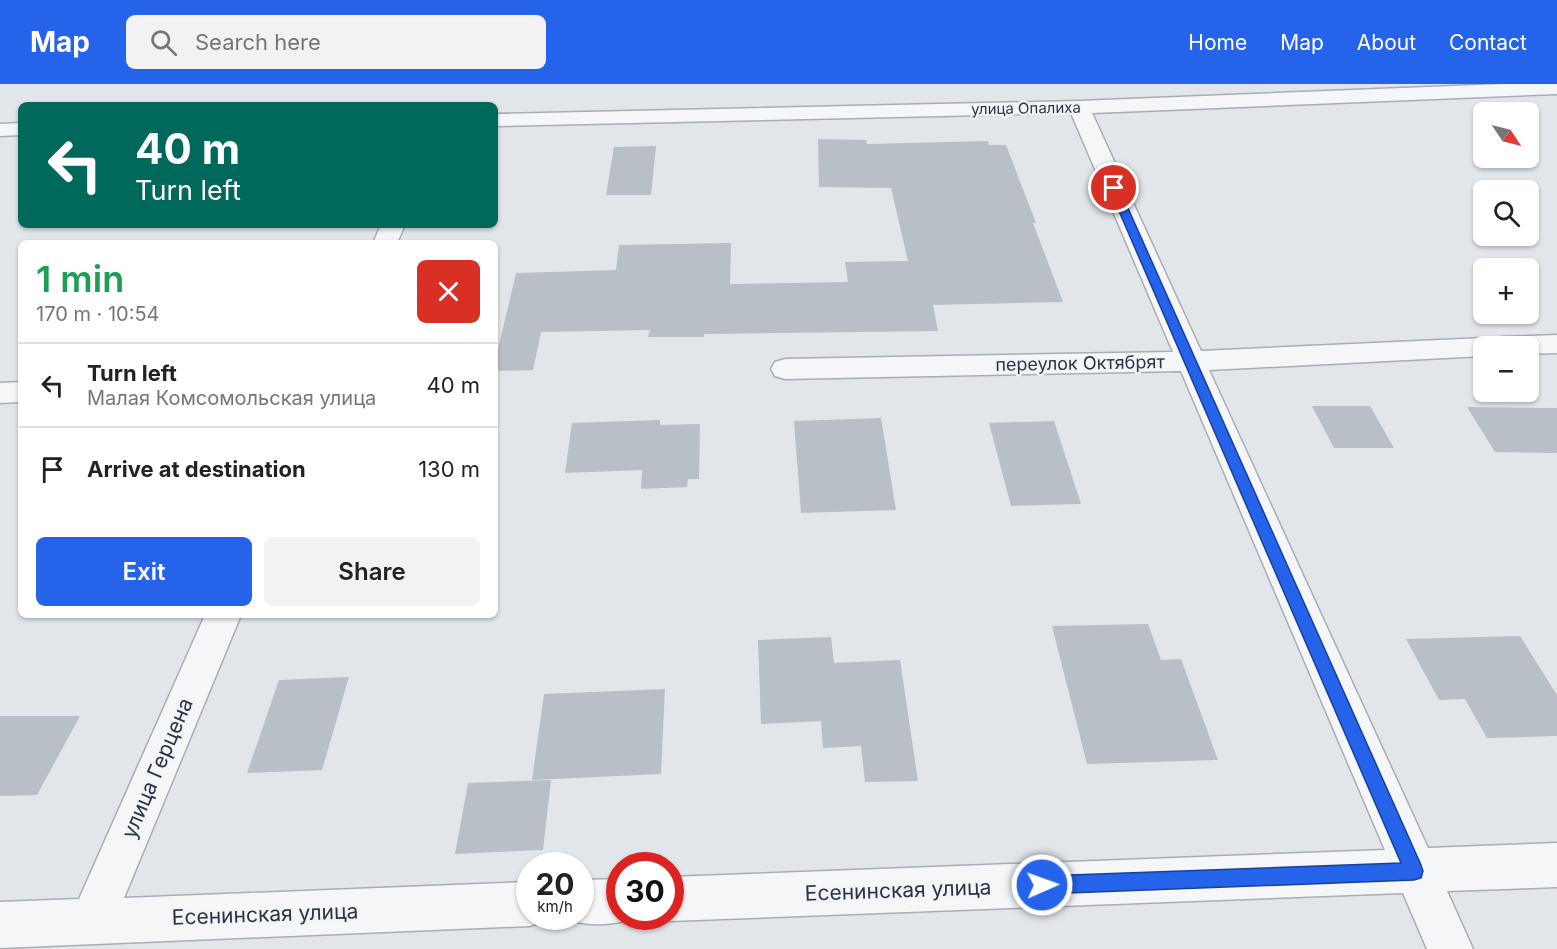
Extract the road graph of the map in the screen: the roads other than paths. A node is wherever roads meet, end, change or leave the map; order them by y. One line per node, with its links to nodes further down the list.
1 (1557, 88): 2 (street, улица Опалиха)
2 (1079, 106): 3 (street, улица Опалиха); 9 (street)
3 (498, 120)
4 (18, 129): 5 (street)
5 (0, 130)
6 (1557, 344): 7 (street)
7 (1539, 345)
8 (1473, 348): 9 (street, переулок Октябрят)
9 (1190, 361): 10 (street, переулок Октябрят); 15 (street)
10 (785, 369)
11 (18, 392): 12 (street)
12 (0, 393)
13 (222, 618): 18 (street, улица Герцена)
14 (1557, 866): 15 (street, Есенинская улица)
15 (1414, 871): 16 (street, Есенинская улица); 20 (street)
16 (684, 898)
17 (516, 905): 18 (street, Есенинская улица)
18 (92, 921): 19 (street, Есенинская улица)
19 (0, 925)
20 (1450, 949)

